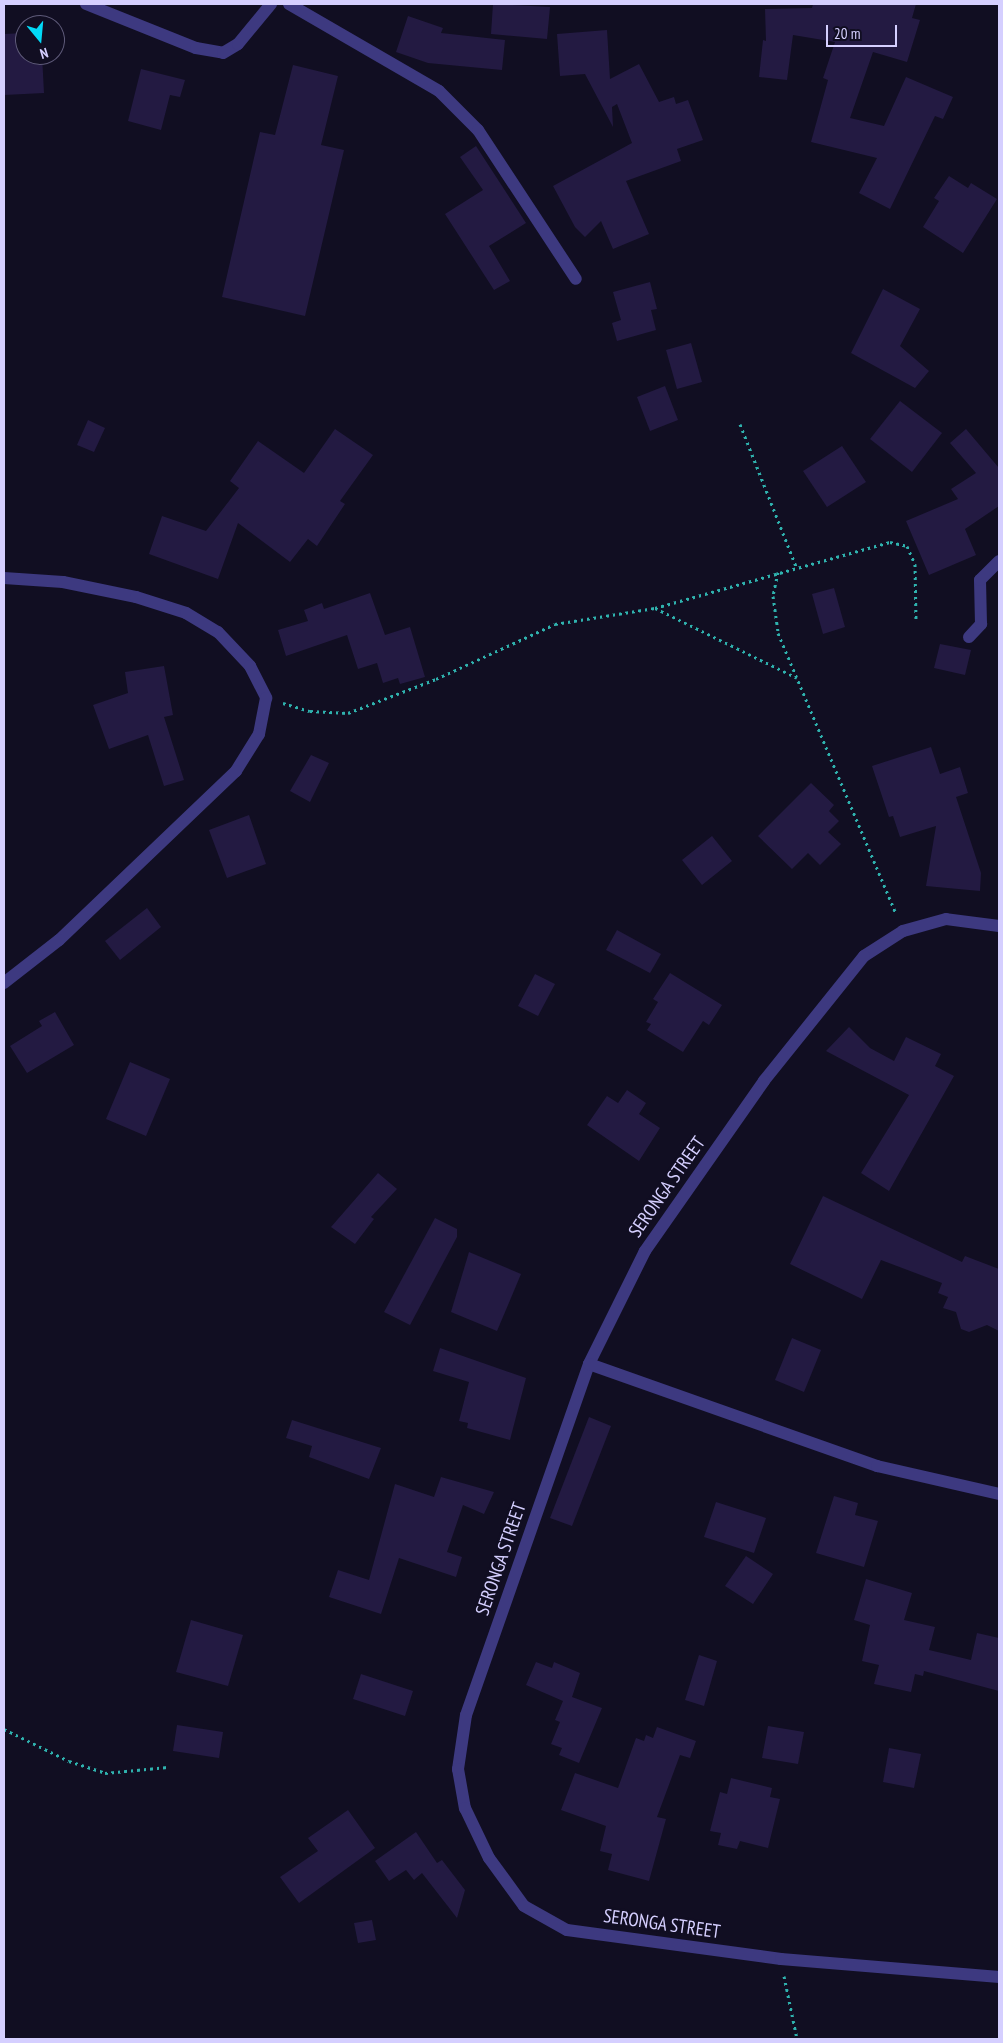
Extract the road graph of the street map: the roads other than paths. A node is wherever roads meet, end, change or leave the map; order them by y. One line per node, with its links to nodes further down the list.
1 (86, 4): 2 (street)
2 (271, 4)
3 (289, 4): 4 (street)
4 (576, 279)
5 (999, 561): 7 (street)
6 (4, 578): 9 (street)
7 (969, 638)
8 (999, 926): 10 (street, SERONGA STREET)
9 (4, 983)
10 (589, 1364): 11 (street); 12 (street, SERONGA STREET)
11 (999, 1494)
12 (999, 1977)

